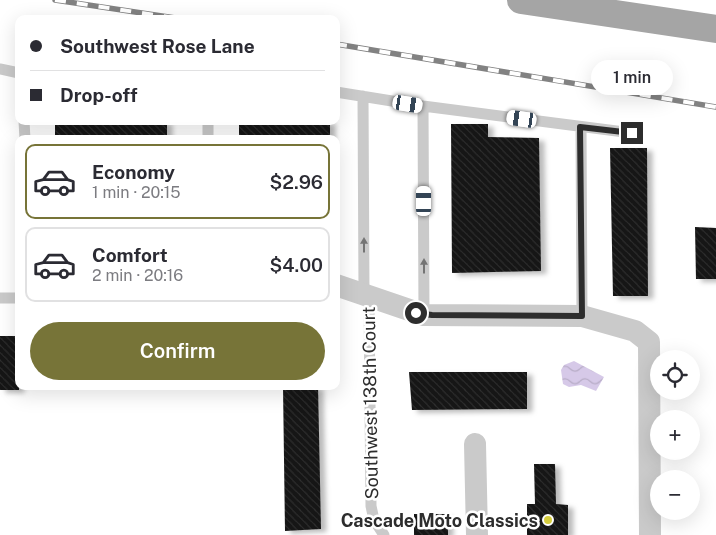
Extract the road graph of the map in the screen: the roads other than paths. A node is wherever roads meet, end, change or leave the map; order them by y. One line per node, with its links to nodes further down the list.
1 (522, 0): 2 (main road)
2 (716, 30)
3 (0, 69): 4 (lane)
4 (15, 72)
5 (340, 93): 6 (lane)
6 (364, 96): 7 (lane); 11 (lane, Southwest 138th Court, one-way to 6)
7 (423, 106): 8 (lane); 14 (lane, one-way to 7)
8 (580, 127): 9 (lane); 15 (lane)
9 (632, 133)
10 (340, 286): 11 (street)
11 (367, 295): 14 (street); 17 (lane, Southwest 138th Court)
12 (0, 298): 13 (lane)
13 (15, 298)
14 (424, 315): 15 (street)
15 (582, 316): 19 (street)
16 (475, 444): 18 (street)
17 (384, 535)
18 (477, 535)
19 (650, 535)

